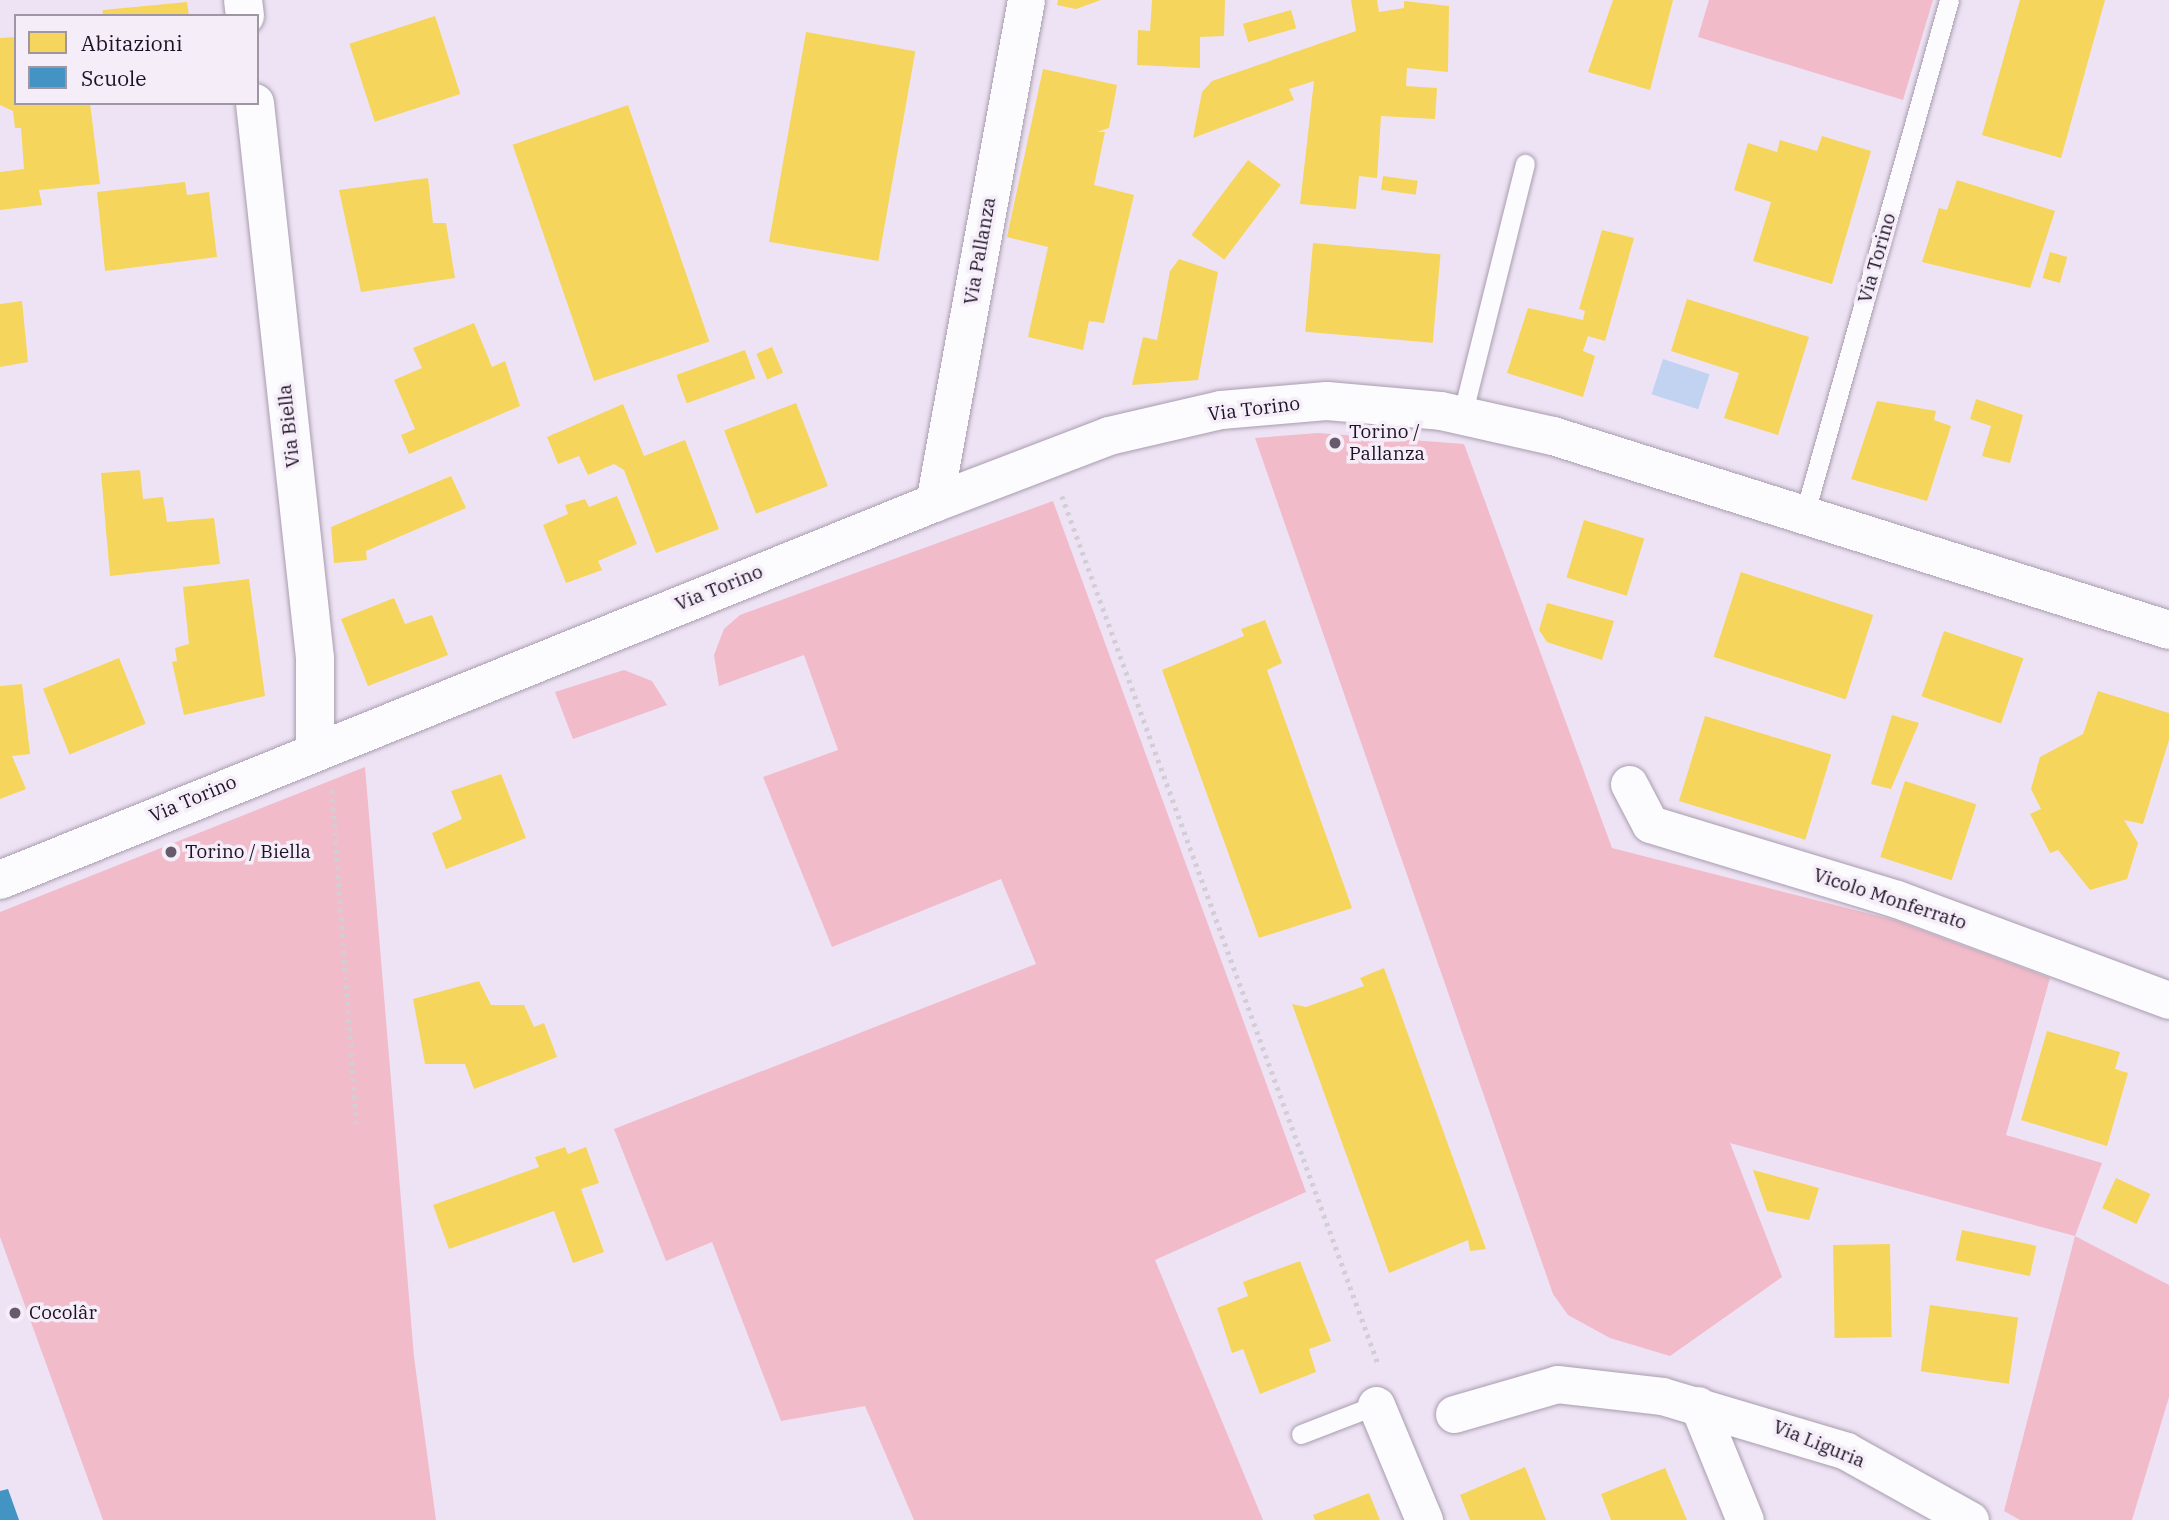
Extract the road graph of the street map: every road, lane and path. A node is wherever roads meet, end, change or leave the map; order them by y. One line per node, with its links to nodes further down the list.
1 (1026, 0): 7 (street, Via Pallanza)
2 (1949, 0): 8 (lane, Via Torino)
3 (254, 105): 10 (main road, Via Biella)
4 (1525, 164): 5 (lane)
5 (1462, 415): 6 (main road, Via Torino); 8 (main road, Via Torino)
6 (1048, 459): 7 (main road, Via Torino); 15 (path)
7 (934, 503): 10 (main road, Via Torino)
8 (1804, 516): 9 (main road, Via Torino)
9 (2169, 630)
10 (314, 748): 12 (main road, Via Torino); 14 (path)
11 (1629, 783): 13 (street, Vicolo Monferrato)
12 (0, 880)
13 (2169, 1000)
14 (357, 1128)
15 (1380, 1393): 18 (lane); 19 (street)
16 (1698, 1405): 17 (street, Via Liguria); 20 (street); 21 (street, Via Liguria)
17 (1454, 1414)
18 (1301, 1434)
19 (1424, 1520)
20 (1745, 1520)
21 (1970, 1520)

